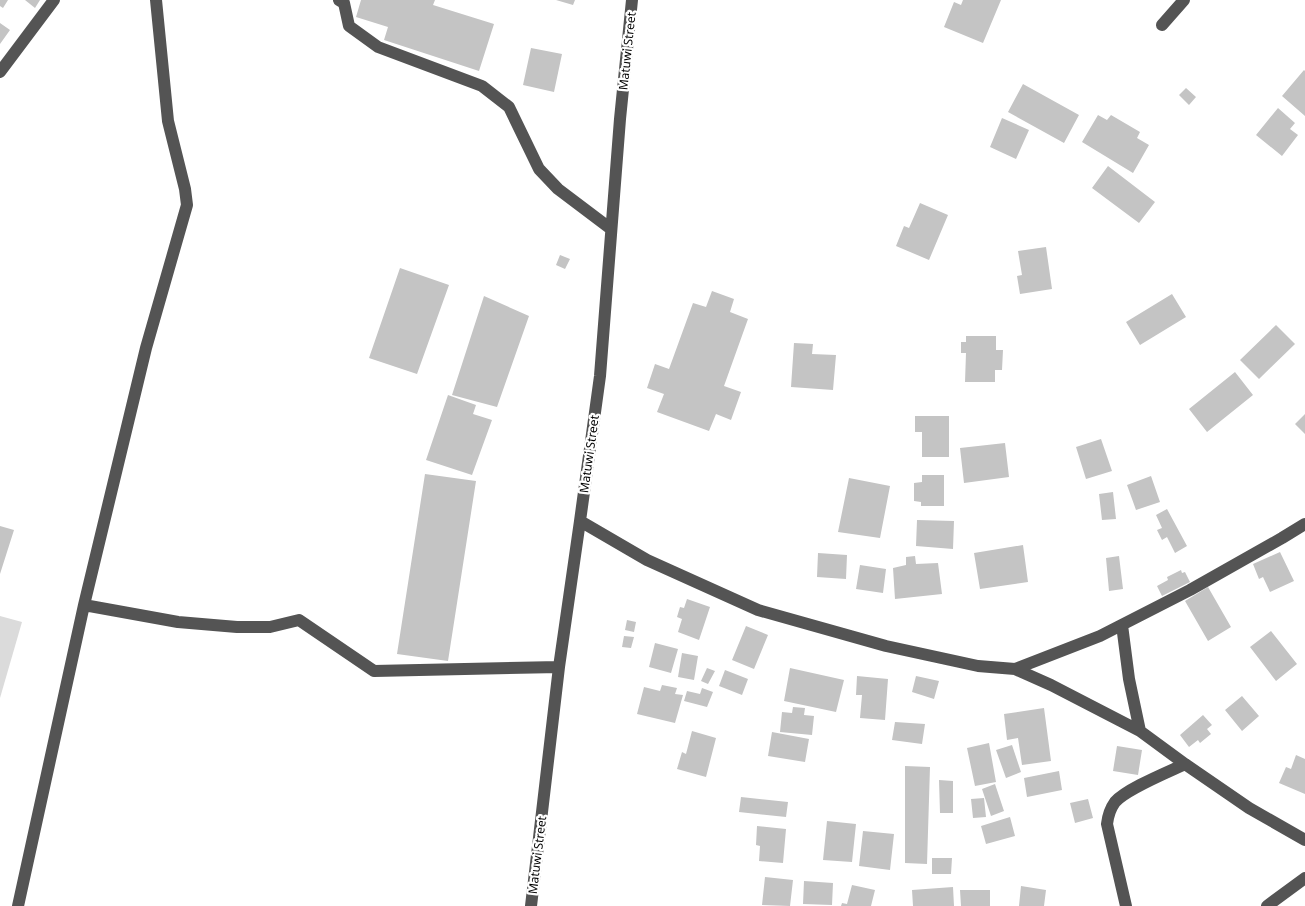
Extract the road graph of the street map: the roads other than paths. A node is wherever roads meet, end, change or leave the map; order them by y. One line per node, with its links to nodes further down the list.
1 (54, 0): 7 (street)
2 (156, 0): 11 (street)
3 (339, 0): 8 (street)
4 (632, 0): 8 (street, Matuwi Street)
5 (1184, 0): 6 (street)
6 (1162, 25)
7 (0, 72)
8 (611, 229): 9 (street, Matuwi Street)
9 (580, 521): 13 (street, Matuwi Street); 14 (street)
10 (1305, 524): 12 (street)
11 (84, 605): 13 (street); 19 (street)
12 (1122, 625): 14 (street); 15 (street)
13 (559, 667): 20 (street, Matuwi Street)
14 (1015, 669): 15 (street)
15 (1140, 731): 16 (street)
16 (1185, 764): 17 (street); 21 (street)
17 (1305, 840)
18 (1305, 878): 22 (street)
19 (18, 906)
20 (531, 906)
21 (1126, 906)
22 (1267, 906)

